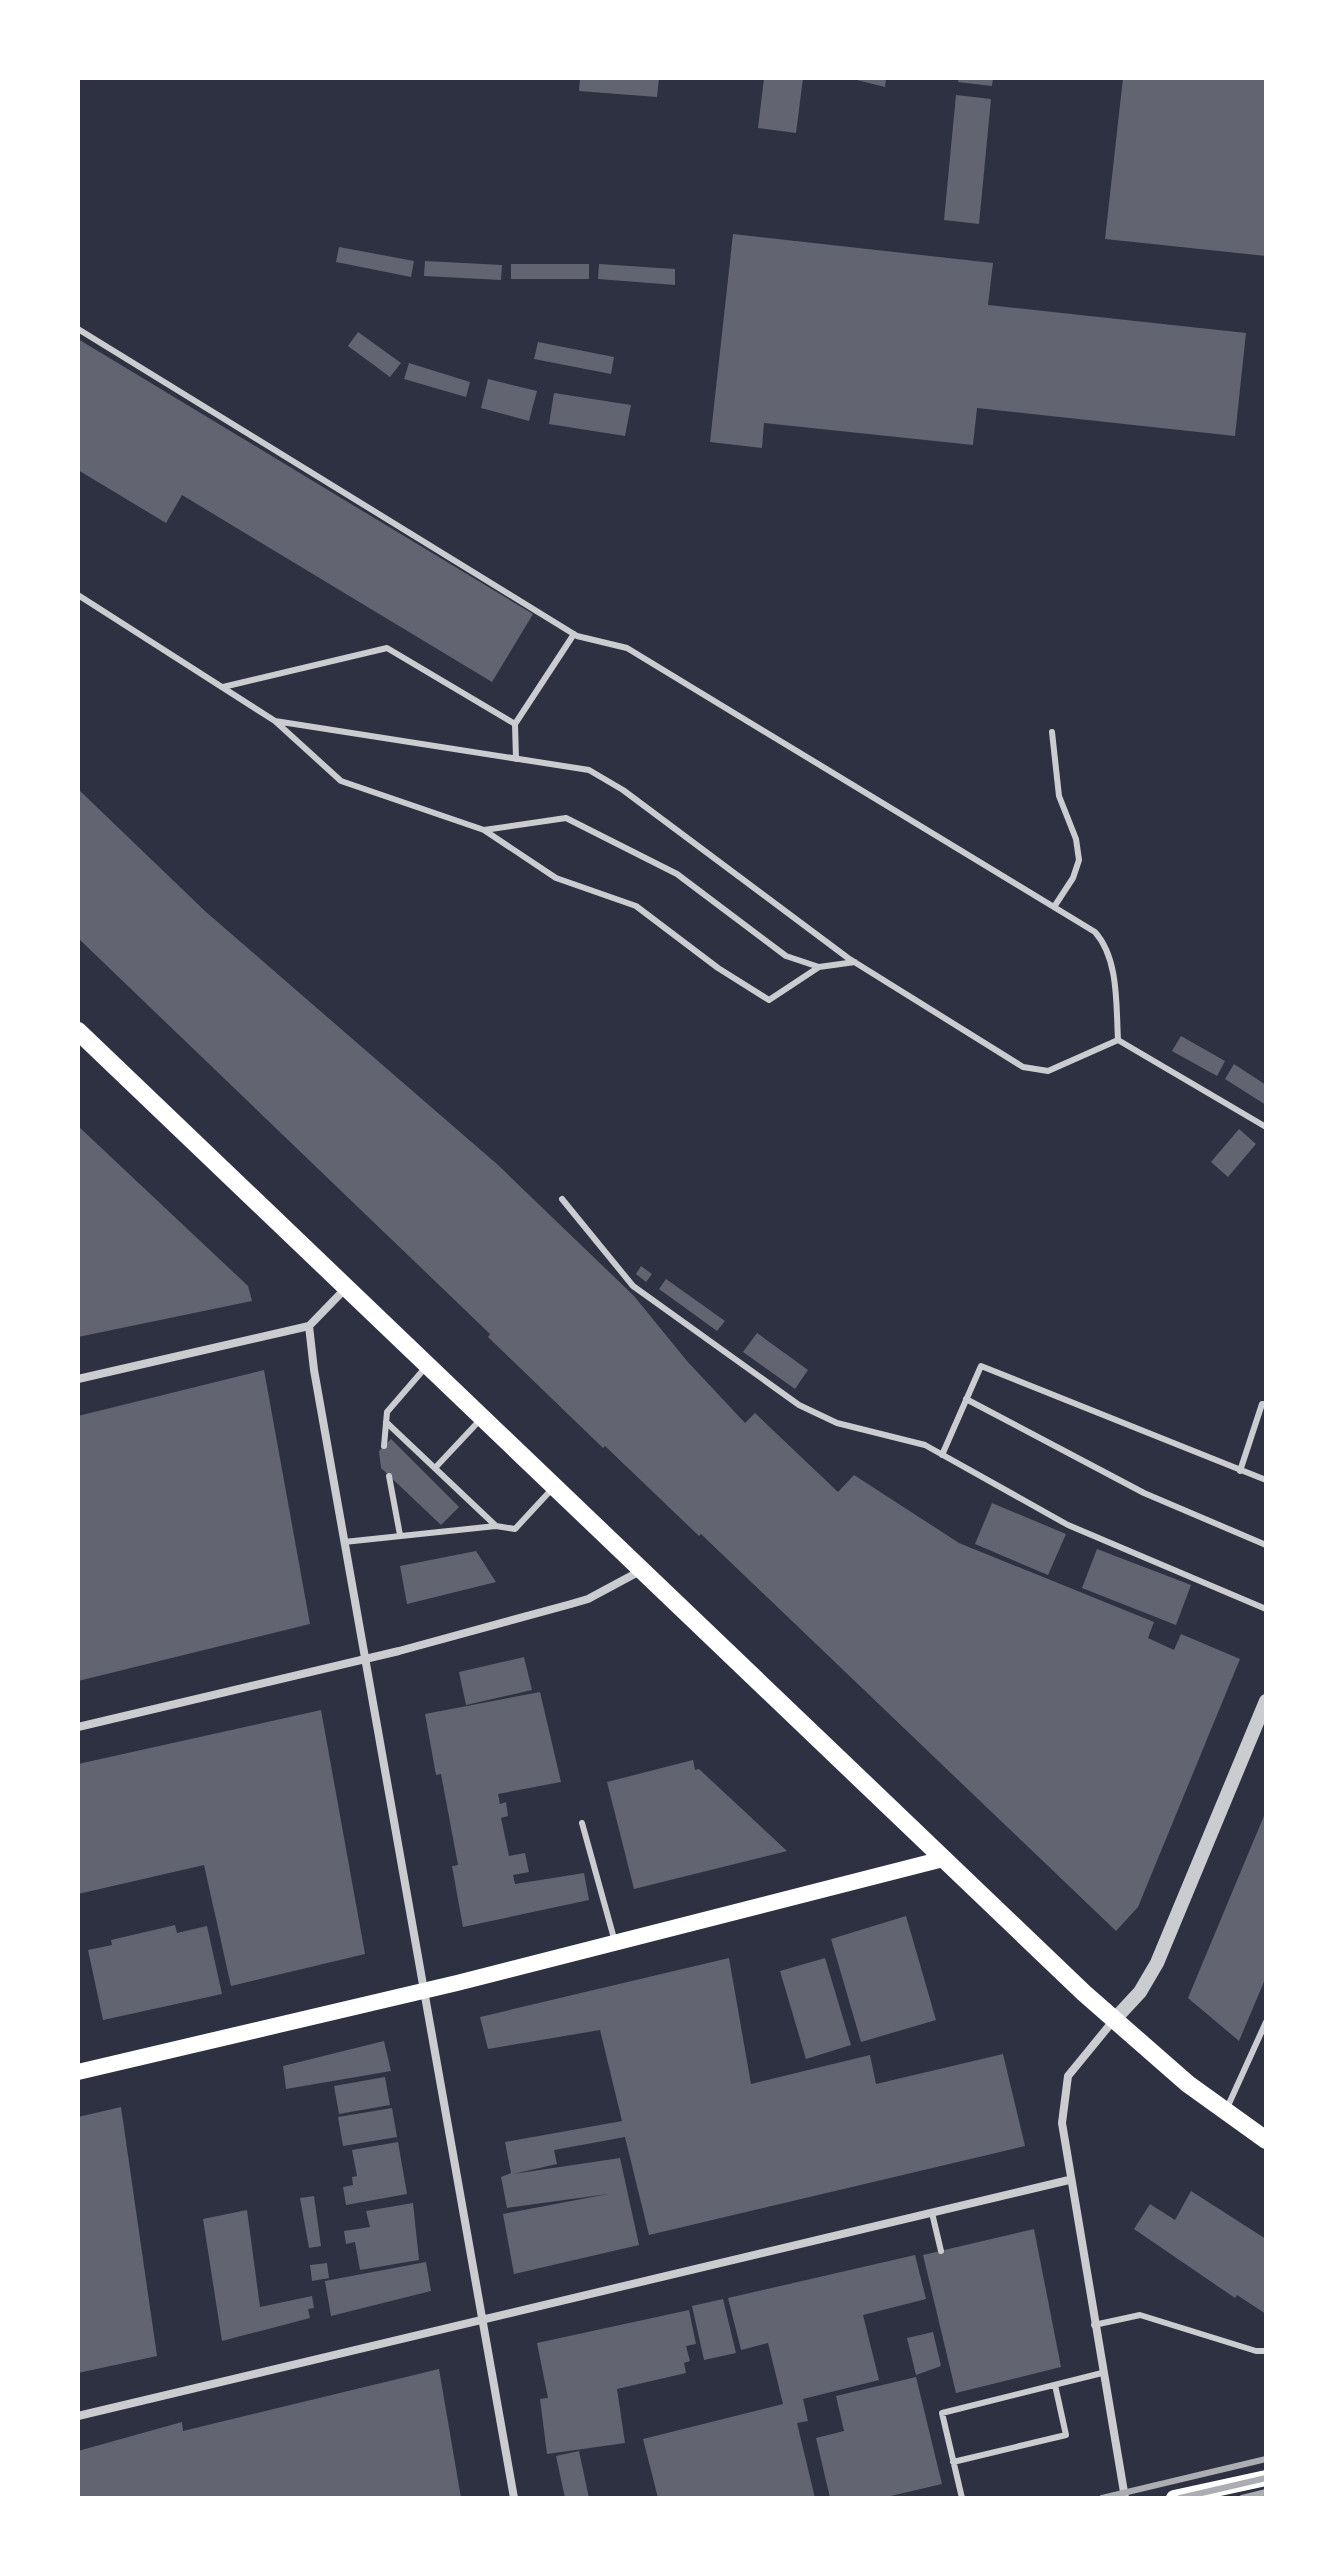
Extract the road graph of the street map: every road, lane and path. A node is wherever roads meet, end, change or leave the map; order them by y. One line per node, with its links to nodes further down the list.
1 (78, 329): 3 (lane)
2 (78, 595): 4 (lane)
3 (574, 634): 6 (lane); 10 (lane)
4 (223, 687): 5 (lane); 6 (lane)
5 (275, 721): 8 (lane); 9 (lane)
6 (515, 724): 8 (lane)
7 (1052, 732): 10 (lane)
8 (516, 759): 11 (lane)
9 (484, 830): 12 (lane); 12 (lane)
10 (1054, 907): 14 (lane)
11 (855, 962): 12 (lane); 14 (lane)
12 (819, 967)
13 (78, 1031): 17 (main road)
14 (1118, 1040): 15 (lane)
15 (1266, 1127)
16 (562, 1199): 26 (lane)
17 (346, 1287): 18 (street); 19 (main road)
18 (309, 1326): 20 (street); 34 (street)
19 (428, 1365): 23 (main road); 24 (lane)
20 (78, 1379)
21 (966, 1399): 26 (lane); 28 (lane); 35 (lane)
22 (1266, 1404): 28 (lane)
23 (482, 1417): 27 (lane); 31 (main road)
24 (386, 1422): 25 (lane); 27 (lane)
25 (384, 1446)
26 (942, 1455): 37 (lane)
27 (435, 1468): 32 (lane)
28 (1240, 1471): 30 (lane)
29 (389, 1476): 33 (lane)
30 (1266, 1480)
31 (555, 1486): 32 (lane); 36 (main road)
32 (496, 1526): 33 (lane)
33 (400, 1535): 34 (lane)
34 (344, 1542): 38 (street)
35 (1266, 1545)
36 (642, 1569): 38 (street); 42 (main road)
37 (1266, 1609)
38 (366, 1659): 40 (street); 44 (street)
39 (1266, 1701): 45 (street)
40 (78, 1727)
41 (582, 1823): 43 (lane)
42 (943, 1859): 43 (main road); 45 (main road)
43 (615, 1942): 44 (main road)
44 (425, 1991): 47 (main road); 53 (street)
45 (1114, 2020): 48 (main road); 50 (street)
46 (1266, 2022): 48 (lane)
47 (78, 2072)
48 (1226, 2111): 49 (main road)
49 (1266, 2140)
50 (1069, 2180): 51 (street); 54 (street)
51 (932, 2213): 52 (lane); 53 (street)
52 (941, 2251)
53 (483, 2320): 58 (street); 61 (street)
54 (1094, 2325): 55 (lane); 56 (street)
55 (1266, 2351)
56 (1102, 2373): 57 (lane); 63 (street)
57 (1055, 2385): 59 (lane); 59 (lane)
58 (78, 2416)
59 (953, 2462): 62 (lane)
60 (1266, 2478): 64 (main road)
61 (514, 2498)
62 (962, 2498)
63 (1125, 2498)
64 (1174, 2498)

